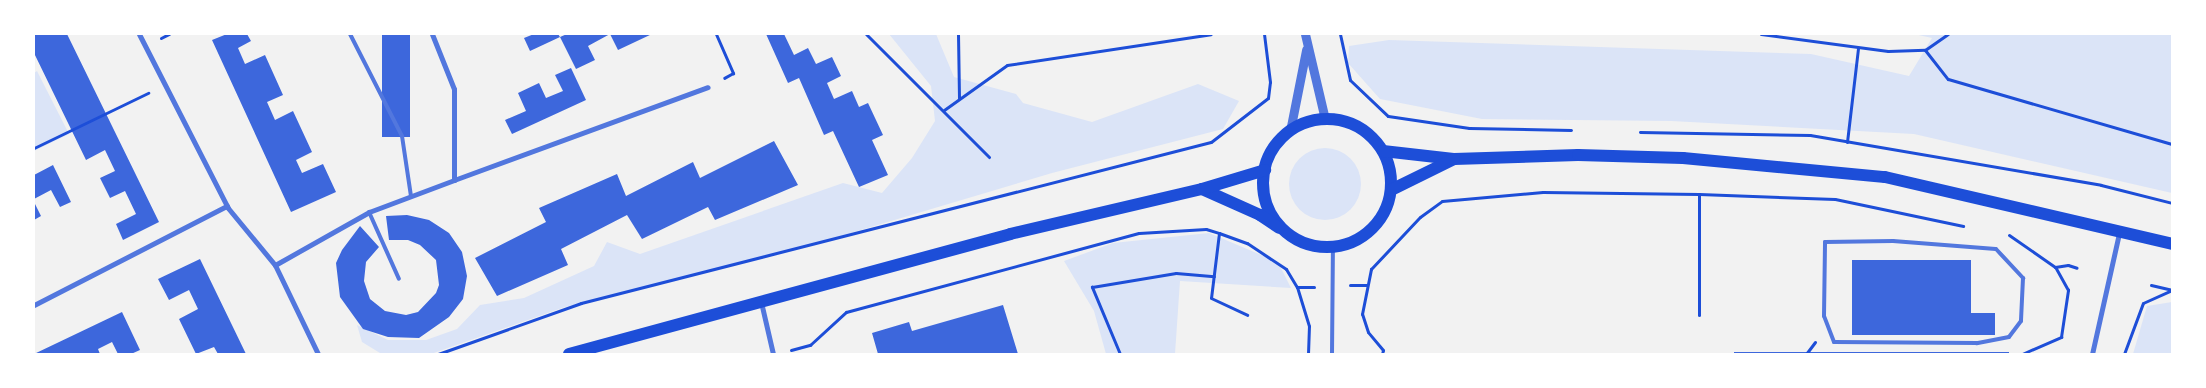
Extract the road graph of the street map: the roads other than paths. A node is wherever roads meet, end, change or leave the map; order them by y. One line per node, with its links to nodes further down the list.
1 (139, 34): 16 (street)
2 (350, 34): 15 (lane)
3 (432, 34): 12 (street)
4 (1305, 34): 5 (street)
5 (1307, 48): 7 (street); 8 (street)
6 (708, 87): 12 (street)
7 (1325, 119): 8 (main road); 9 (main road)
8 (1290, 131): 11 (main road)
9 (1383, 151): 10 (main road); 14 (main road)
10 (1454, 159): 14 (main road); 18 (main road)
11 (1265, 170): 13 (main road); 19 (main road)
12 (454, 180): 15 (street)
13 (1202, 189): 19 (main road); 24 (main road)
14 (1391, 190): 21 (main road)
15 (411, 196): 17 (street)
16 (227, 206): 22 (street); 25 (street)
17 (369, 212): 22 (street); 23 (lane)
18 (2119, 233): 20 (main road); 31 (street)
19 (1289, 235): 21 (main road)
20 (2172, 244)
21 (1333, 247): 30 (lane)
22 (275, 264): 27 (street)
23 (399, 279)
24 (761, 302): 28 (main road); 29 (street)
25 (34, 305)
26 (1824, 316): 26 (lane)
27 (318, 354)
28 (569, 354)
29 (773, 354)
30 (1332, 354)
31 (2092, 354)

